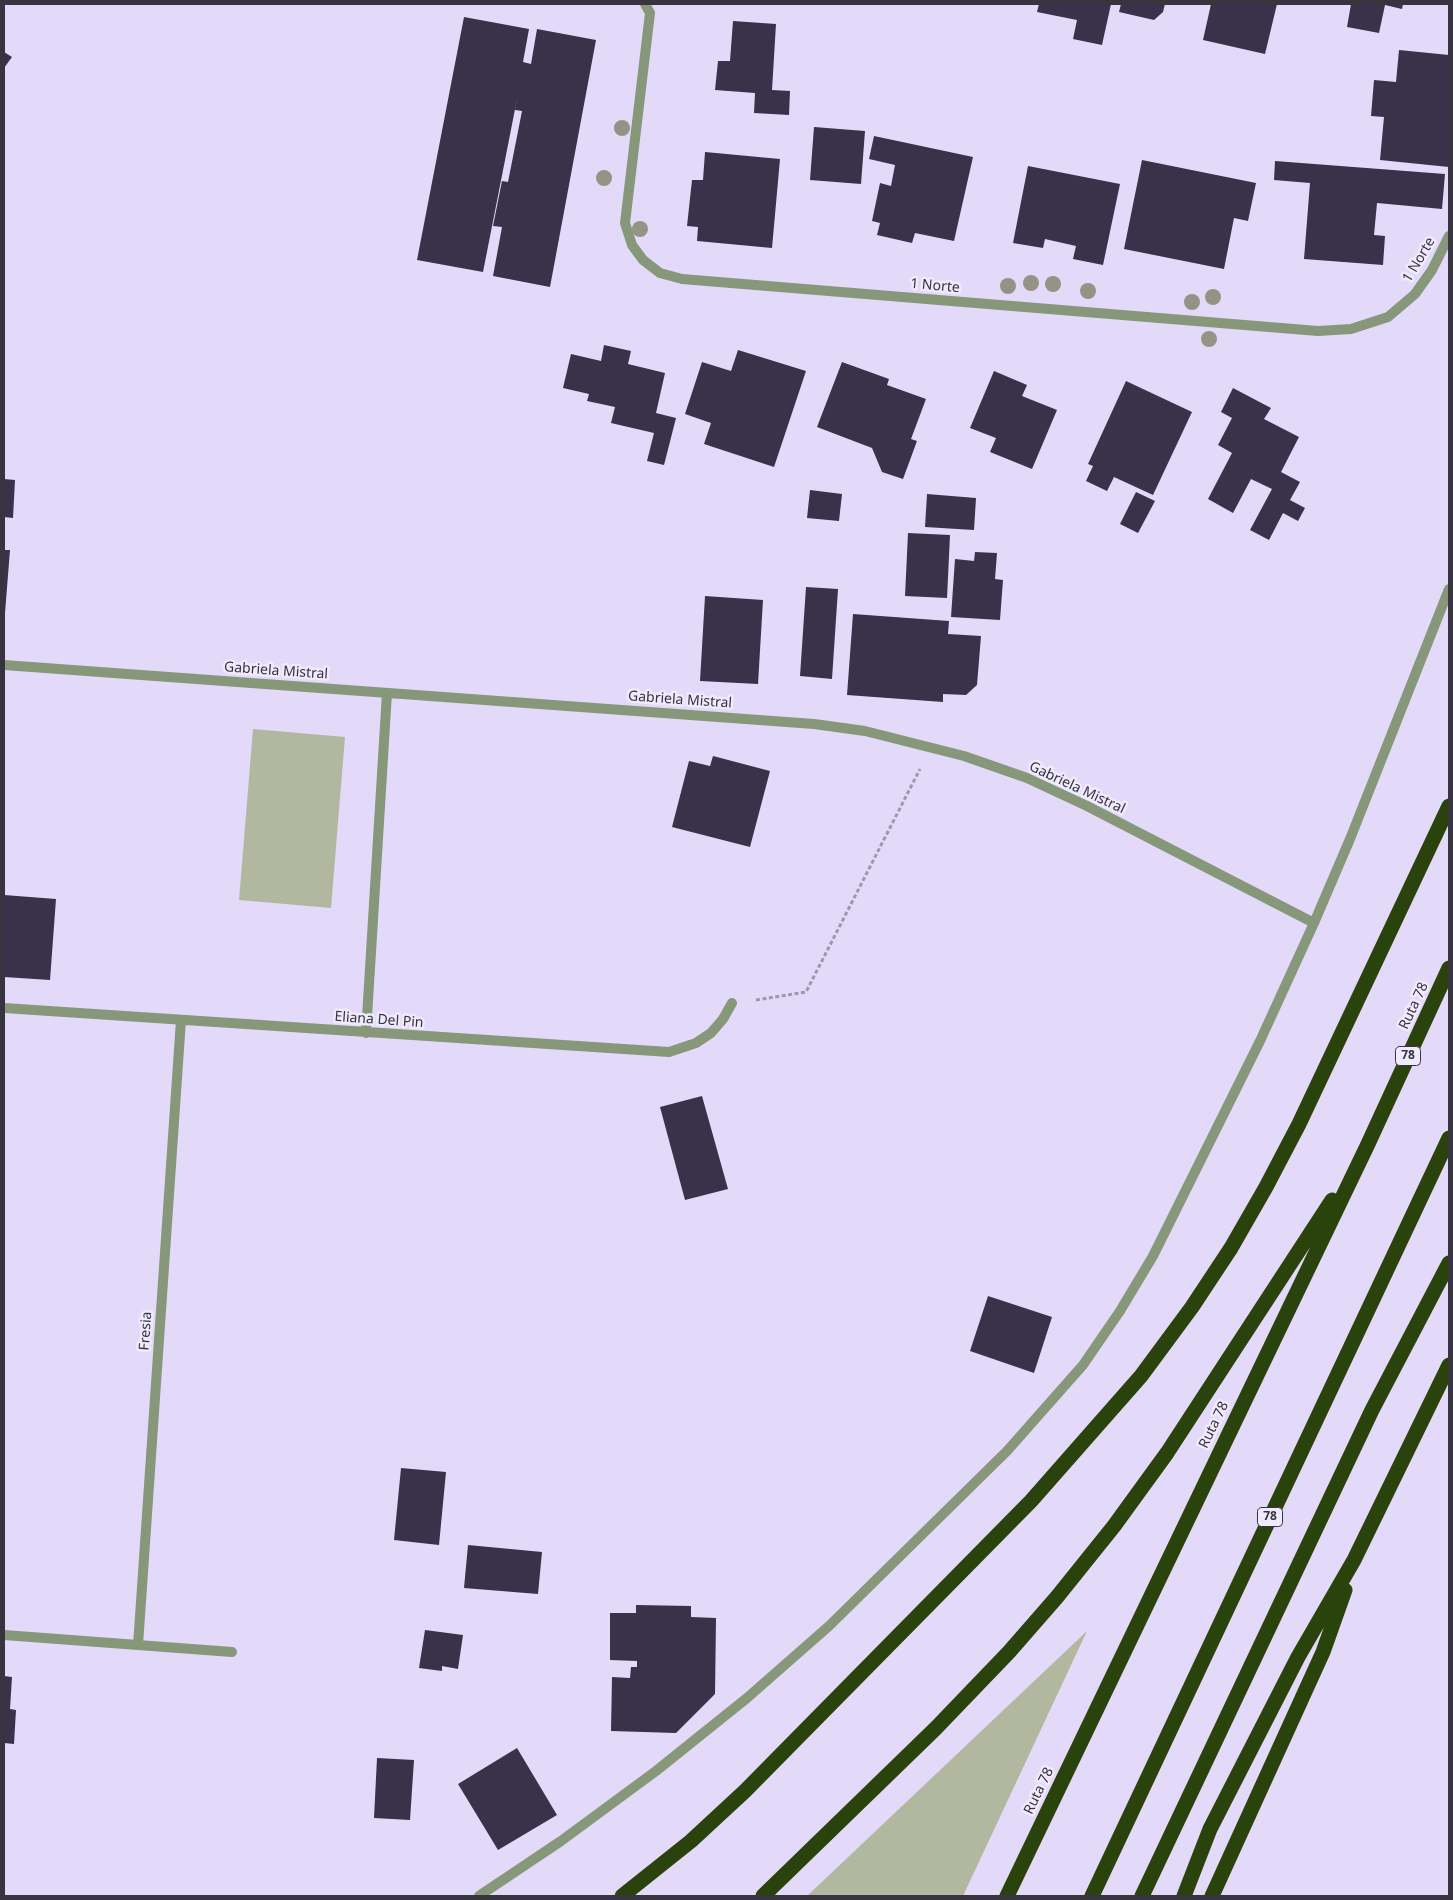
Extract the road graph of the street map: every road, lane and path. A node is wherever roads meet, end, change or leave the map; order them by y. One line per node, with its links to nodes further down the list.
1 (645, 4): 2 (street, 1 Norte)
2 (1449, 236)
3 (1449, 590): 8 (street)
4 (4, 665): 5 (street, Gabriela Mistral)
5 (387, 693): 6 (street, Gabriela Mistral); 13 (street)
6 (932, 746): 8 (street, Gabriela Mistral); 10 (path)
7 (1449, 806): 23 (highway)
8 (1314, 923): 22 (street)
9 (1449, 968): 15 (highway, Ruta 78 / 78)
10 (732, 1003): 13 (street, Eliana Del Pin)
11 (4, 1008): 12 (street, Eliana Del Pin)
12 (181, 1020): 13 (street, Eliana Del Pin); 20 (street, Fresia)
13 (366, 1033)
14 (1449, 1138): 26 (highway, 78)
15 (1368, 1144): 24 (highway); 25 (highway, Ruta 78 / 78)
16 (1449, 1263): 27 (highway)
17 (1449, 1365): 18 (highway)
18 (1354, 1560): 28 (highway); 29 (highway)
19 (4, 1635): 20 (street)
20 (138, 1645): 21 (street)
21 (232, 1652)
22 (479, 1896)
23 (622, 1896)
24 (763, 1896)
25 (1007, 1896)
26 (1092, 1896)
27 (1142, 1896)
28 (1184, 1896)
29 (1212, 1896)

